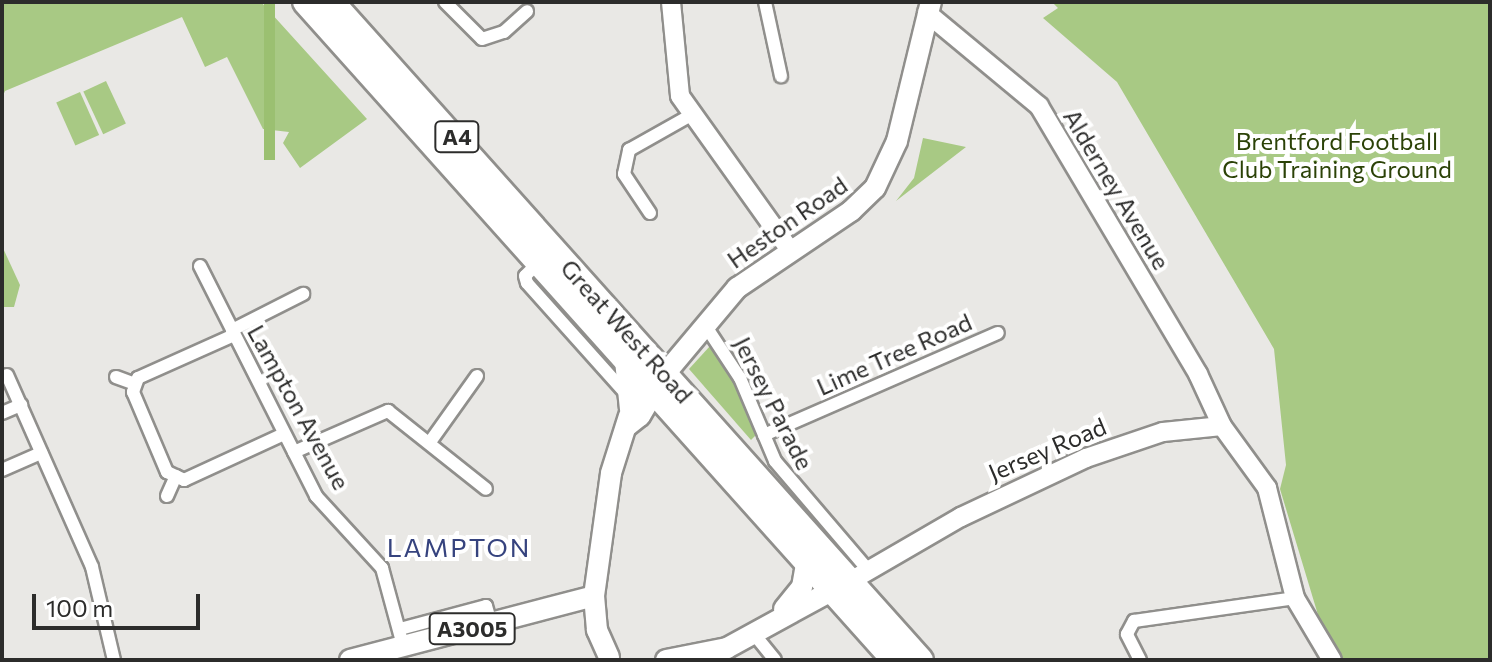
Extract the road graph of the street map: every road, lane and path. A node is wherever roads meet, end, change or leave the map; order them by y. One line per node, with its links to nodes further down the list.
1 (305, 2): 13 (highway, Great West Road / A4)
2 (332, 2): 22 (highway, Great West Road / A4)
3 (445, 2): 7 (street)
4 (671, 2): 9 (street)
5 (765, 2): 8 (street)
6 (929, 8): 11 (main road, Heston Road); 27 (street, Alderney Avenue)
7 (527, 11)
8 (781, 76)
9 (691, 115): 10 (street); 11 (street)
10 (650, 213)
11 (789, 249): 15 (main road, Heston Road)
12 (200, 266): 16 (street, Lampton Avenue)
13 (533, 267): 18 (highway, Great West Road / A4); 25 (street, Great West Road)
14 (303, 294): 16 (street)
15 (705, 325): 22 (main road, Heston Road); 29 (street, Jersey Parade)
16 (233, 333): 23 (street); 28 (street, Lampton Avenue)
17 (998, 333): 29 (street, Lime Tree Road)
18 (627, 360): 22 (highway, Great West Road / A4); 25 (highway)
19 (7, 375): 24 (street)
20 (477, 376): 30 (street)
21 (116, 377): 23 (street)
22 (658, 382): 25 (main road, Heston Road); 36 (highway, Great West Road / A4); 38 (highway, Great West Road / A4)
23 (135, 384): 34 (street)
24 (21, 405): 26 (street); 32 (street)
25 (630, 411): 40 (main road)
26 (2, 413)
27 (1222, 426): 39 (street, Jersey Road); 41 (street)
28 (284, 434): 31 (street, Lampton Avenue); 34 (street)
29 (764, 435): 36 (street, Jersey Parade)
30 (430, 442): 31 (street); 35 (street)
31 (294, 452): 44 (street, Lampton Avenue)
32 (41, 453): 33 (street); 47 (street)
33 (2, 470)
34 (176, 476): 37 (street)
35 (486, 489)
36 (782, 492): 39 (highway, Great West Road / A4)
37 (167, 496)
38 (806, 564): 39 (highway, Great West Road / A4); 42 (main road)
39 (847, 582): 42 (main road, Jersey Road); 51 (highway, Great West Road / A4); 52 (highway, Great West Road / A4)
40 (594, 596): 44 (main road, A3005); 46 (main road)
41 (1295, 598): 53 (street); 54 (street)
42 (777, 619): 43 (main road, Jersey Road)
43 (754, 634): 45 (main road, Jersey Road); 50 (street)
44 (402, 639): 48 (main road, A3005)
45 (732, 654): 49 (main road, Jersey Road)
46 (615, 659)
47 (114, 660)
48 (350, 660)
49 (666, 660)
50 (775, 660)
51 (894, 660)
52 (921, 660)
53 (1140, 660)
54 (1332, 660)

